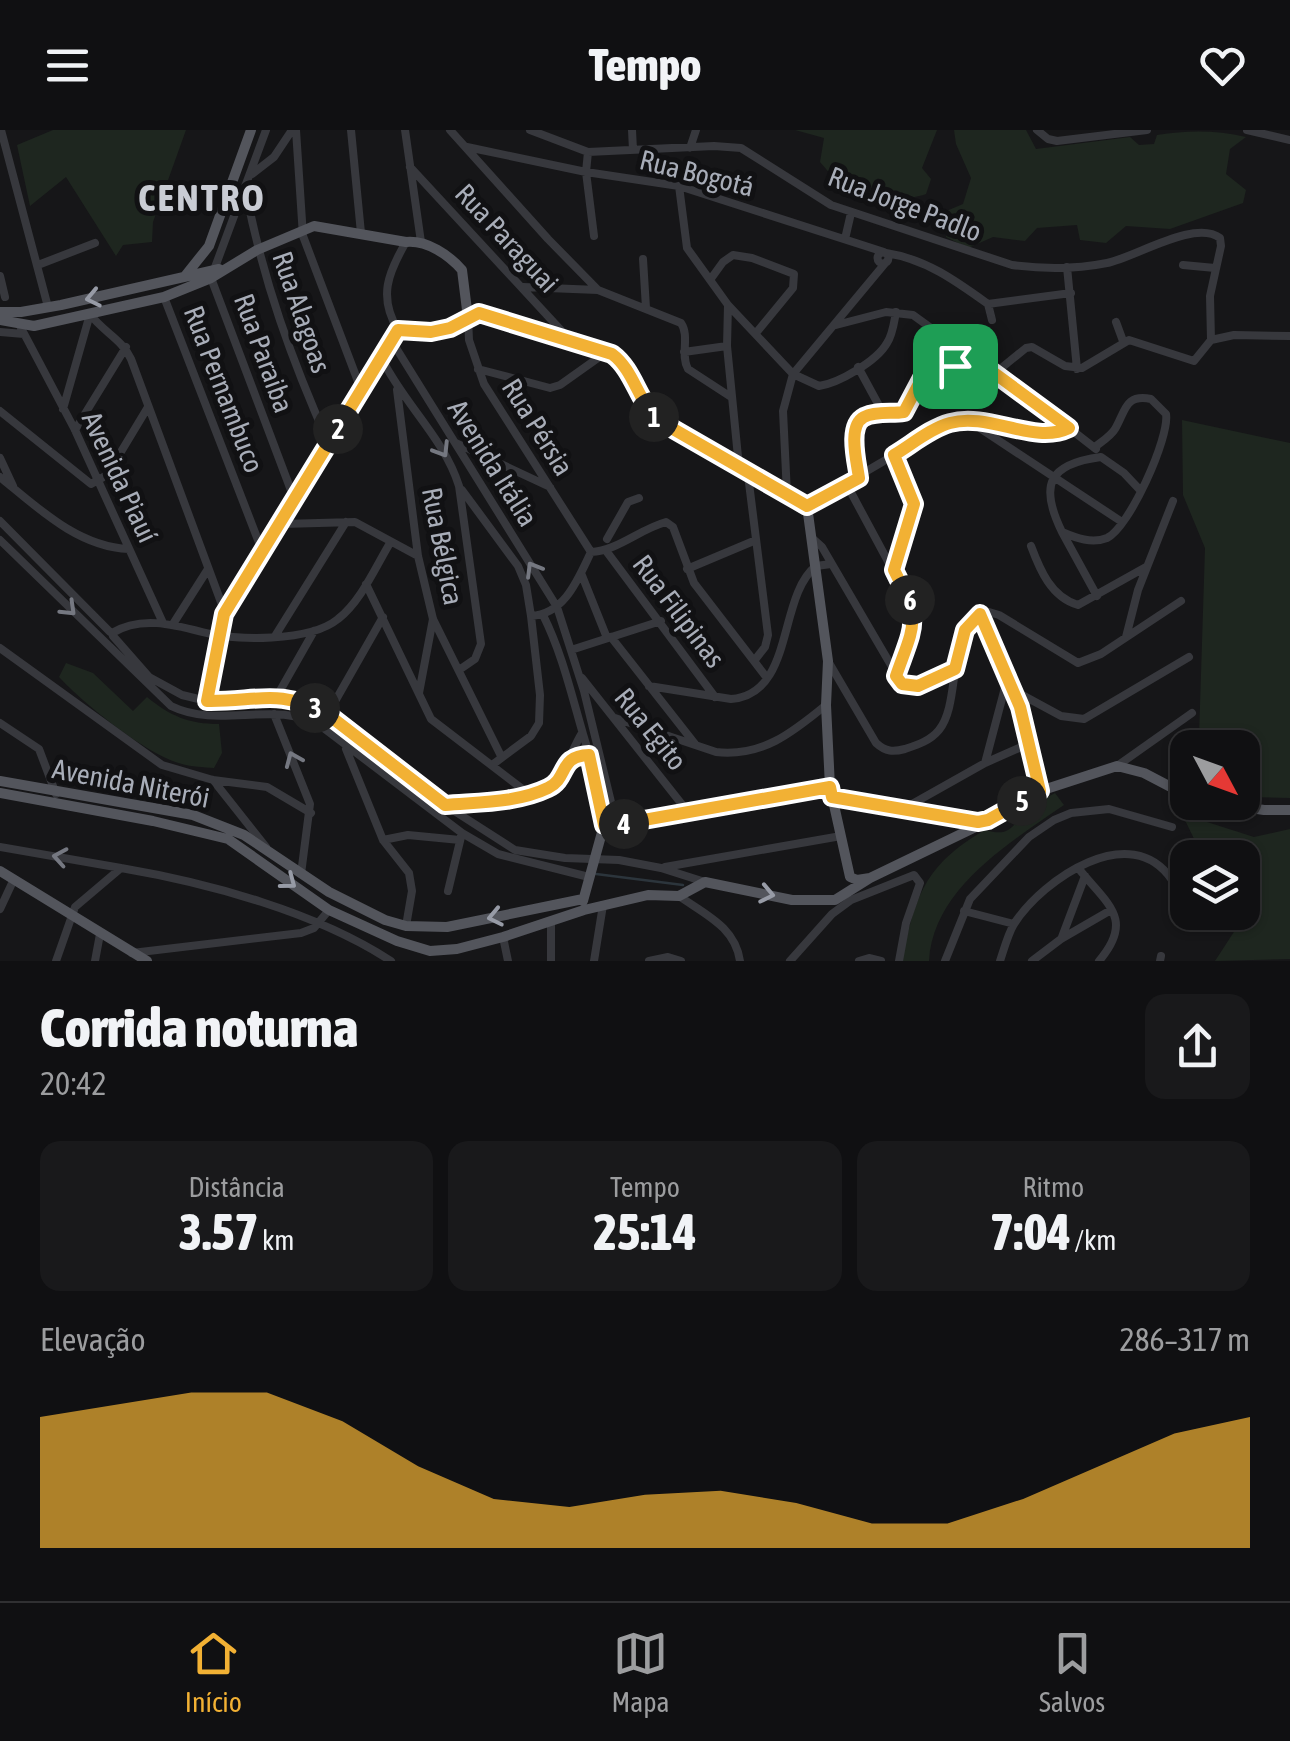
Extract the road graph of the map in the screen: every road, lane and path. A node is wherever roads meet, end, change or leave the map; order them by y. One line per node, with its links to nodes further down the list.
1 (1, 130): 36 (street)
2 (252, 130): 33 (main road)
3 (266, 130): 21 (street)
4 (294, 130): 21 (street); 25 (street)
5 (351, 130): 26 (street)
6 (405, 130): 19 (street)
7 (450, 130): 15 (street)
8 (530, 130): 18 (street, Rua Jorge Padlo)
9 (632, 130): 17 (street)
10 (696, 130): 16 (street)
11 (1037, 130): 12 (street)
12 (1143, 130)
13 (1247, 130): 14 (street)
14 (1290, 140)
15 (467, 147): 20 (street, Rua Bogotá); 47 (street)
16 (690, 148): 17 (street, Rua Jorge Padlo); 24 (street, Rua Jorge Padlo)
17 (633, 150): 18 (street, Rua Jorge Padlo)
18 (588, 152): 20 (street)
19 (410, 168): 31 (street); 45 (street, Rua Paraguai)
20 (586, 172): 22 (street, Rua Bogotá); 27 (street)
21 (252, 174): 23 (street)
22 (679, 186): 28 (street, Rua Bogotá); 44 (street)
23 (246, 191): 32 (street, Rua Alagoas); 40 (street)
24 (851, 213): 28 (street); 38 (street, Rua Jorge Padlo)
25 (302, 230): 26 (main road); 32 (main road); 84 (street)
26 (361, 233): 30 (main road)
27 (594, 236)
28 (849, 240): 34 (street, Rua Bogotá)
29 (96, 242): 36 (street)
30 (406, 242): 31 (main road); 65 (street)
31 (421, 242): 59 (main road)
32 (257, 250): 40 (main road); 95 (street, Rua Alagoas)
33 (204, 256): 41 (main road); 43 (main road)
34 (884, 258): 51 (street); 64 (street)
35 (643, 259): 55 (street)
36 (38, 265): 54 (street)
37 (1183, 265): 39 (street)
38 (1067, 267): 39 (street, Rua Jorge Padlo); 48 (street)
39 (1215, 268): 69 (street)
40 (217, 272): 41 (main road); 46 (main road); 115 (street, Rua Paraiba)
41 (197, 274): 43 (main road); 46 (main road)
42 (0, 276): 50 (street)
43 (182, 278): 46 (main road); 52 (main road, one-way to 52)
44 (710, 280): 53 (street); 67 (street)
45 (523, 288): 47 (street); 70 (street, Rua Paraguai)
46 (184, 290): 49 (main road)
47 (598, 290): 55 (street)
48 (1071, 292): 51 (street); 79 (street)
49 (164, 297): 58 (main road); 136 (street, Rua Pernambuco)
50 (5, 298)
51 (988, 304): 61 (street)
52 (61, 305): 54 (main road); 62 (main road)
53 (728, 305): 67 (street); 73 (street)
54 (48, 307): 62 (main road)
55 (646, 308): 76 (street)
56 (0, 312): 62 (main road)
57 (896, 312): 64 (street); 78 (street); 81 (street)
58 (90, 314): 62 (main road); 74 (street); 88 (street)
59 (468, 318): 65 (street); 70 (main road); 80 (street, Rua Pérsia)
60 (0, 320): 62 (main road)
61 (992, 320)
62 (29, 322): 66 (street); 88 (street, Avenida Piauí)
63 (1116, 322): 71 (street)
64 (836, 325): 82 (street)
65 (398, 330): 72 (street)
66 (0, 332)
67 (756, 333): 82 (street)
68 (1290, 336): 69 (street)
69 (1210, 340): 71 (street)
70 (570, 341): 75 (main road)
71 (1123, 341): 79 (street)
72 (392, 343): 77 (street); 96 (street, Avenida Itália)
73 (727, 346): 76 (street); 85 (street)
74 (126, 347): 86 (street); 94 (street)
75 (607, 352): 80 (street); 103 (main road)
76 (684, 352): 85 (street)
77 (382, 359): 83 (street); 84 (street)
78 (858, 367): 82 (street); 90 (street)
79 (1077, 368): 81 (street)
80 (478, 369): 110 (street, Rua Pérsia)
81 (990, 370): 90 (street); 93 (street)
82 (793, 374): 113 (street)
83 (397, 390): 87 (street); 91 (street, Rua Bélgica)
84 (362, 392): 95 (street)
85 (731, 397): 103 (street)
86 (148, 406): 107 (street); 141 (street)
87 (412, 407): 91 (street); 109 (street, one-way to 109)
88 (64, 408): 94 (street, Avenida Piauí)
89 (0, 411): 102 (street)
90 (883, 413): 106 (street)
91 (400, 416): 137 (street, Rua Bélgica)
92 (962, 422): 93 (street); 98 (street); 104 (street)
93 (1069, 428): 97 (street)
94 (75, 430): 101 (street, Avenida Piauí)
95 (328, 444): 115 (street)
96 (456, 444): 110 (street); 148 (street, Avenida Itália, one-way to 96)
97 (1095, 447): 99 (street); 112 (street)
98 (894, 455): 106 (street); 143 (street)
99 (1101, 456): 104 (street); 112 (street)
100 (0, 458): 111 (street)
101 (88, 461): 102 (street); 107 (street, Avenida Piauí)
102 (72, 470): 107 (street)
103 (744, 472): 113 (main road); 129 (street)
104 (1054, 475): 122 (street); 124 (street)
105 (0, 477): 111 (street)
106 (859, 478): 108 (street)
107 (98, 483): 133 (street, Avenida Piauí)
108 (847, 485): 118 (street); 143 (street)
109 (459, 486): 117 (street, Avenida Itália); 119 (street)
110 (550, 487): 125 (street, Rua Pérsia)
111 (14, 488): 133 (street)
112 (1140, 490): 122 (street)
113 (786, 494): 118 (main road)
114 (639, 498): 127 (street)
115 (295, 501): 123 (street)
116 (1173, 501): 140 (street)
117 (474, 505): 119 (street); 152 (street, Avenida Itália)
118 (807, 506): 126 (main road)
119 (463, 515): 173 (street)
120 (0, 520): 160 (street)
121 (346, 522): 123 (street); 130 (street); 163 (street)
122 (1122, 522): 124 (street)
123 (282, 524): 136 (street)
124 (1062, 532): 146 (street)
125 (583, 538): 127 (street); 134 (street, Rua Pérsia)
126 (812, 538): 138 (street); 139 (main road)
127 (607, 539): 131 (street)
128 (0, 540): 166 (street, one-way to 166)
129 (756, 540): 142 (street); 158 (street)
130 (390, 543): 137 (street); 145 (street)
131 (618, 543): 135 (street); 142 (street)
132 (1031, 546): 146 (street)
133 (129, 549): 156 (street, Avenida Piauí)
134 (591, 552): 135 (street); 144 (street)
135 (607, 552): 155 (street, Rua Filipinas)
136 (264, 554): 149 (street)
137 (418, 556): 154 (street, Rua Bélgica)
138 (831, 564): 139 (street); 175 (street)
139 (816, 566): 161 (street); 171 (main road)
140 (1146, 567): 146 (street); 164 (street)
141 (208, 569): 149 (street); 157 (street)
142 (687, 569): 170 (street)
143 (894, 570): 175 (street)
144 (581, 573): 148 (street); 165 (street)
145 (366, 584): 153 (street); 159 (street)
146 (1097, 596)
147 (1181, 600): 164 (street)
148 (556, 608): 151 (street); 168 (street, Avenida Itália)
149 (224, 614): 162 (street)
150 (980, 614): 164 (street); 172 (street); 177 (street)
151 (543, 615): 152 (street); 191 (street)
152 (531, 616): 196 (street, Avenida Itália)
153 (383, 617): 180 (street); 185 (street)
154 (433, 619): 173 (street, Rua Bélgica); 180 (street)
155 (661, 621): 165 (street); 182 (street, Rua Filipinas)
156 (162, 623): 157 (street); 160 (street)
157 (173, 624): 162 (street)
158 (768, 627): 161 (street); 170 (street)
159 (314, 631): 163 (street); 181 (street)
160 (112, 634): 166 (street); 183 (street)
161 (785, 635): 176 (street)
162 (218, 636): 163 (street); 183 (street)
163 (274, 636)
164 (1126, 637)
165 (609, 638): 168 (street); 178 (street)
166 (103, 641): 187 (street)
167 (0, 648): 201 (street)
168 (571, 650): 174 (street, Avenida Itália)
169 (1189, 657): 179 (street)
170 (754, 661): 176 (street)
171 (828, 661): 172 (street); 184 (main road)
172 (955, 669): 175 (street)
173 (459, 670): 196 (street, Rua Bélgica)
174 (579, 674): 188 (street, Rua Egito); 219 (street, Avenida Itália)
175 (896, 676)
176 (768, 678): 182 (street)
177 (1007, 679): 179 (street); 197 (street)
178 (650, 686): 182 (street); 192 (street)
179 (1014, 690): 193 (street)
180 (419, 694): 198 (street)
181 (277, 696): 183 (street); 185 (street)
182 (715, 697)
183 (207, 701)
184 (826, 705): 192 (street); 206 (main road)
185 (326, 713): 190 (street); 210 (street)
186 (1192, 713): 200 (street)
187 (274, 714): 190 (street); 215 (street, one-way to 187)
188 (615, 718): 192 (street); 214 (street, Rua Egito)
189 (0, 723): 204 (street)
190 (321, 726): 194 (street)
191 (582, 733): 195 (street); 199 (street)
192 (695, 744)
193 (1028, 744): 197 (street); 205 (street)
194 (344, 745): 221 (street); 224 (street)
195 (589, 755): 199 (street); 219 (street)
196 (502, 756): 198 (street)
197 (985, 762): 211 (street)
198 (492, 765): 208 (street)
199 (564, 765): 208 (street)
200 (1117, 766): 203 (main road); 205 (main road)
201 (213, 780): 215 (street); 226 (street)
202 (0, 781): 204 (main road, Avenida Niterói)
203 (1170, 787)
204 (55, 789): 209 (street); 216 (main road, Avenida Niterói)
205 (1040, 791): 218 (main road)
206 (831, 792): 211 (main road); 214 (main road); 222 (main road)
207 (0, 793): 209 (main road, Avenida Niterói)
208 (529, 794): 210 (street)
209 (58, 802): 216 (main road, Avenida Niterói)
210 (445, 805): 227 (street)
211 (905, 808): 217 (main road)
212 (1260, 809): 213 (main road)
213 (1290, 810)
214 (688, 812): 219 (main road)
215 (311, 813): 233 (street)
216 (154, 815): 226 (main road, Avenida Niterói); 247 (main road, Avenida Niterói, one-way to 247)
217 (957, 820): 218 (main road); 223 (main road)
218 (988, 820): 223 (main road)
219 (607, 826): 227 (main road)
220 (1172, 827): 249 (street)
221 (461, 836): 224 (street); 234 (street); 240 (street)
222 (840, 836): 228 (street); 236 (main road)
223 (958, 836): 236 (main road)
224 (383, 840): 256 (street)
225 (0, 847): 229 (street, one-way to 225)
226 (267, 848): 233 (main road, Avenida Niterói)
227 (594, 858): 230 (street); 234 (main road)
228 (692, 862): 230 (street); 235 (street)
229 (121, 868): 251 (street); 255 (street)
230 (661, 868): 235 (street)
231 (0, 871): 238 (main road)
232 (1082, 872): 237 (street); 248 (street); 254 (street); 260 (street)
233 (301, 874): 252 (main road, Avenida Niterói)
234 (589, 877): 244 (main road)
235 (689, 878): 239 (street)
236 (870, 878): 242 (main road)
237 (1170, 878)
238 (14, 879): 246 (street); 251 (main road)
239 (705, 882): 241 (main road); 243 (main road, one-way to 243)
240 (448, 891)
241 (680, 896): 245 (main road); 272 (street)
242 (850, 897): 243 (main road); 250 (street); 276 (street)
243 (830, 900): 250 (street)
244 (584, 904): 245 (main road); 253 (main road, Avenida Niterói); 256 (main road, Avenida Niterói, one-way to 256)
245 (603, 905): 269 (street)
246 (0, 909)
247 (328, 910): 255 (street); 258 (main road, Avenida Niterói)
248 (1111, 910): 260 (street); 280 (street)
249 (964, 911): 254 (street); 277 (street)
250 (832, 914): 273 (street)
251 (70, 915): 257 (main road); 263 (street)
252 (385, 920): 256 (main road, Avenida Niterói); 258 (main road)
253 (550, 922): 259 (main road, Avenida Niterói); 268 (street)
254 (1014, 924): 278 (street)
255 (316, 925): 262 (street); 266 (street)
256 (404, 926): 261 (main road)
257 (100, 934): 262 (main road); 264 (street)
258 (378, 934): 261 (main road, Avenida Niterói)
259 (503, 937): 261 (main road, Avenida Niterói); 267 (street)
260 (1061, 939): 279 (street)
261 (397, 942)
262 (132, 953): 265 (main road)
263 (56, 961)
264 (96, 961)
265 (147, 961)
266 (391, 961)
267 (508, 961)
268 (551, 961)
269 (594, 961)
270 (649, 961): 271 (street)
271 (681, 961)
272 (740, 961)
273 (790, 961)
274 (860, 961): 275 (street)
275 (881, 961)
276 (899, 961)
277 (945, 961)
278 (1000, 961)
279 (1032, 961)
280 (1098, 961)

